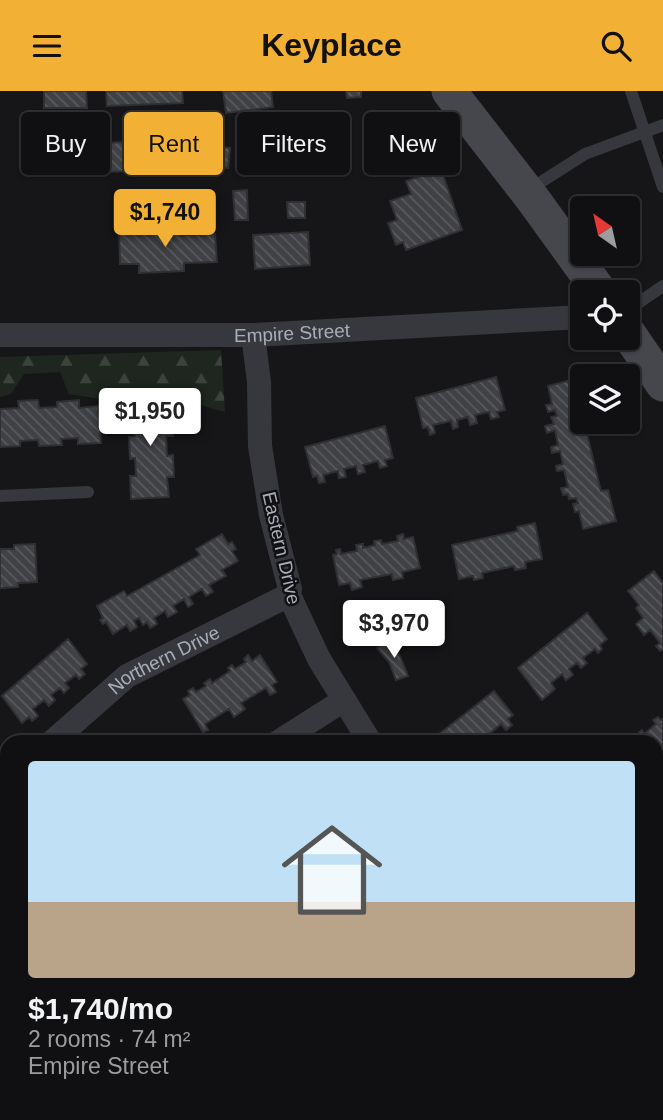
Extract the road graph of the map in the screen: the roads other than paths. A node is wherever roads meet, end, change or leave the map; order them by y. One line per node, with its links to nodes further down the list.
1 (449, 91): 6 (main road)
2 (631, 91): 4 (lane)
3 (663, 125): 4 (lane)
4 (645, 131): 5 (lane); 6 (lane)
5 (663, 187)
6 (526, 191): 7 (main road)
7 (591, 280)
8 (663, 286): 9 (lane)
9 (640, 302)
10 (570, 318): 12 (street, Empire Street)
11 (0, 335): 12 (street, Empire Street)
12 (253, 335): 17 (street, Eastern Drive)
13 (640, 350): 14 (main road)
14 (663, 384)
15 (88, 492): 16 (lane)
16 (0, 496)
17 (289, 595): 18 (street, Eastern Drive); 19 (street, Northern Drive)
18 (344, 700): 20 (street); 21 (street, Eastern Drive)
19 (60, 735)
20 (289, 735)
21 (366, 735)

